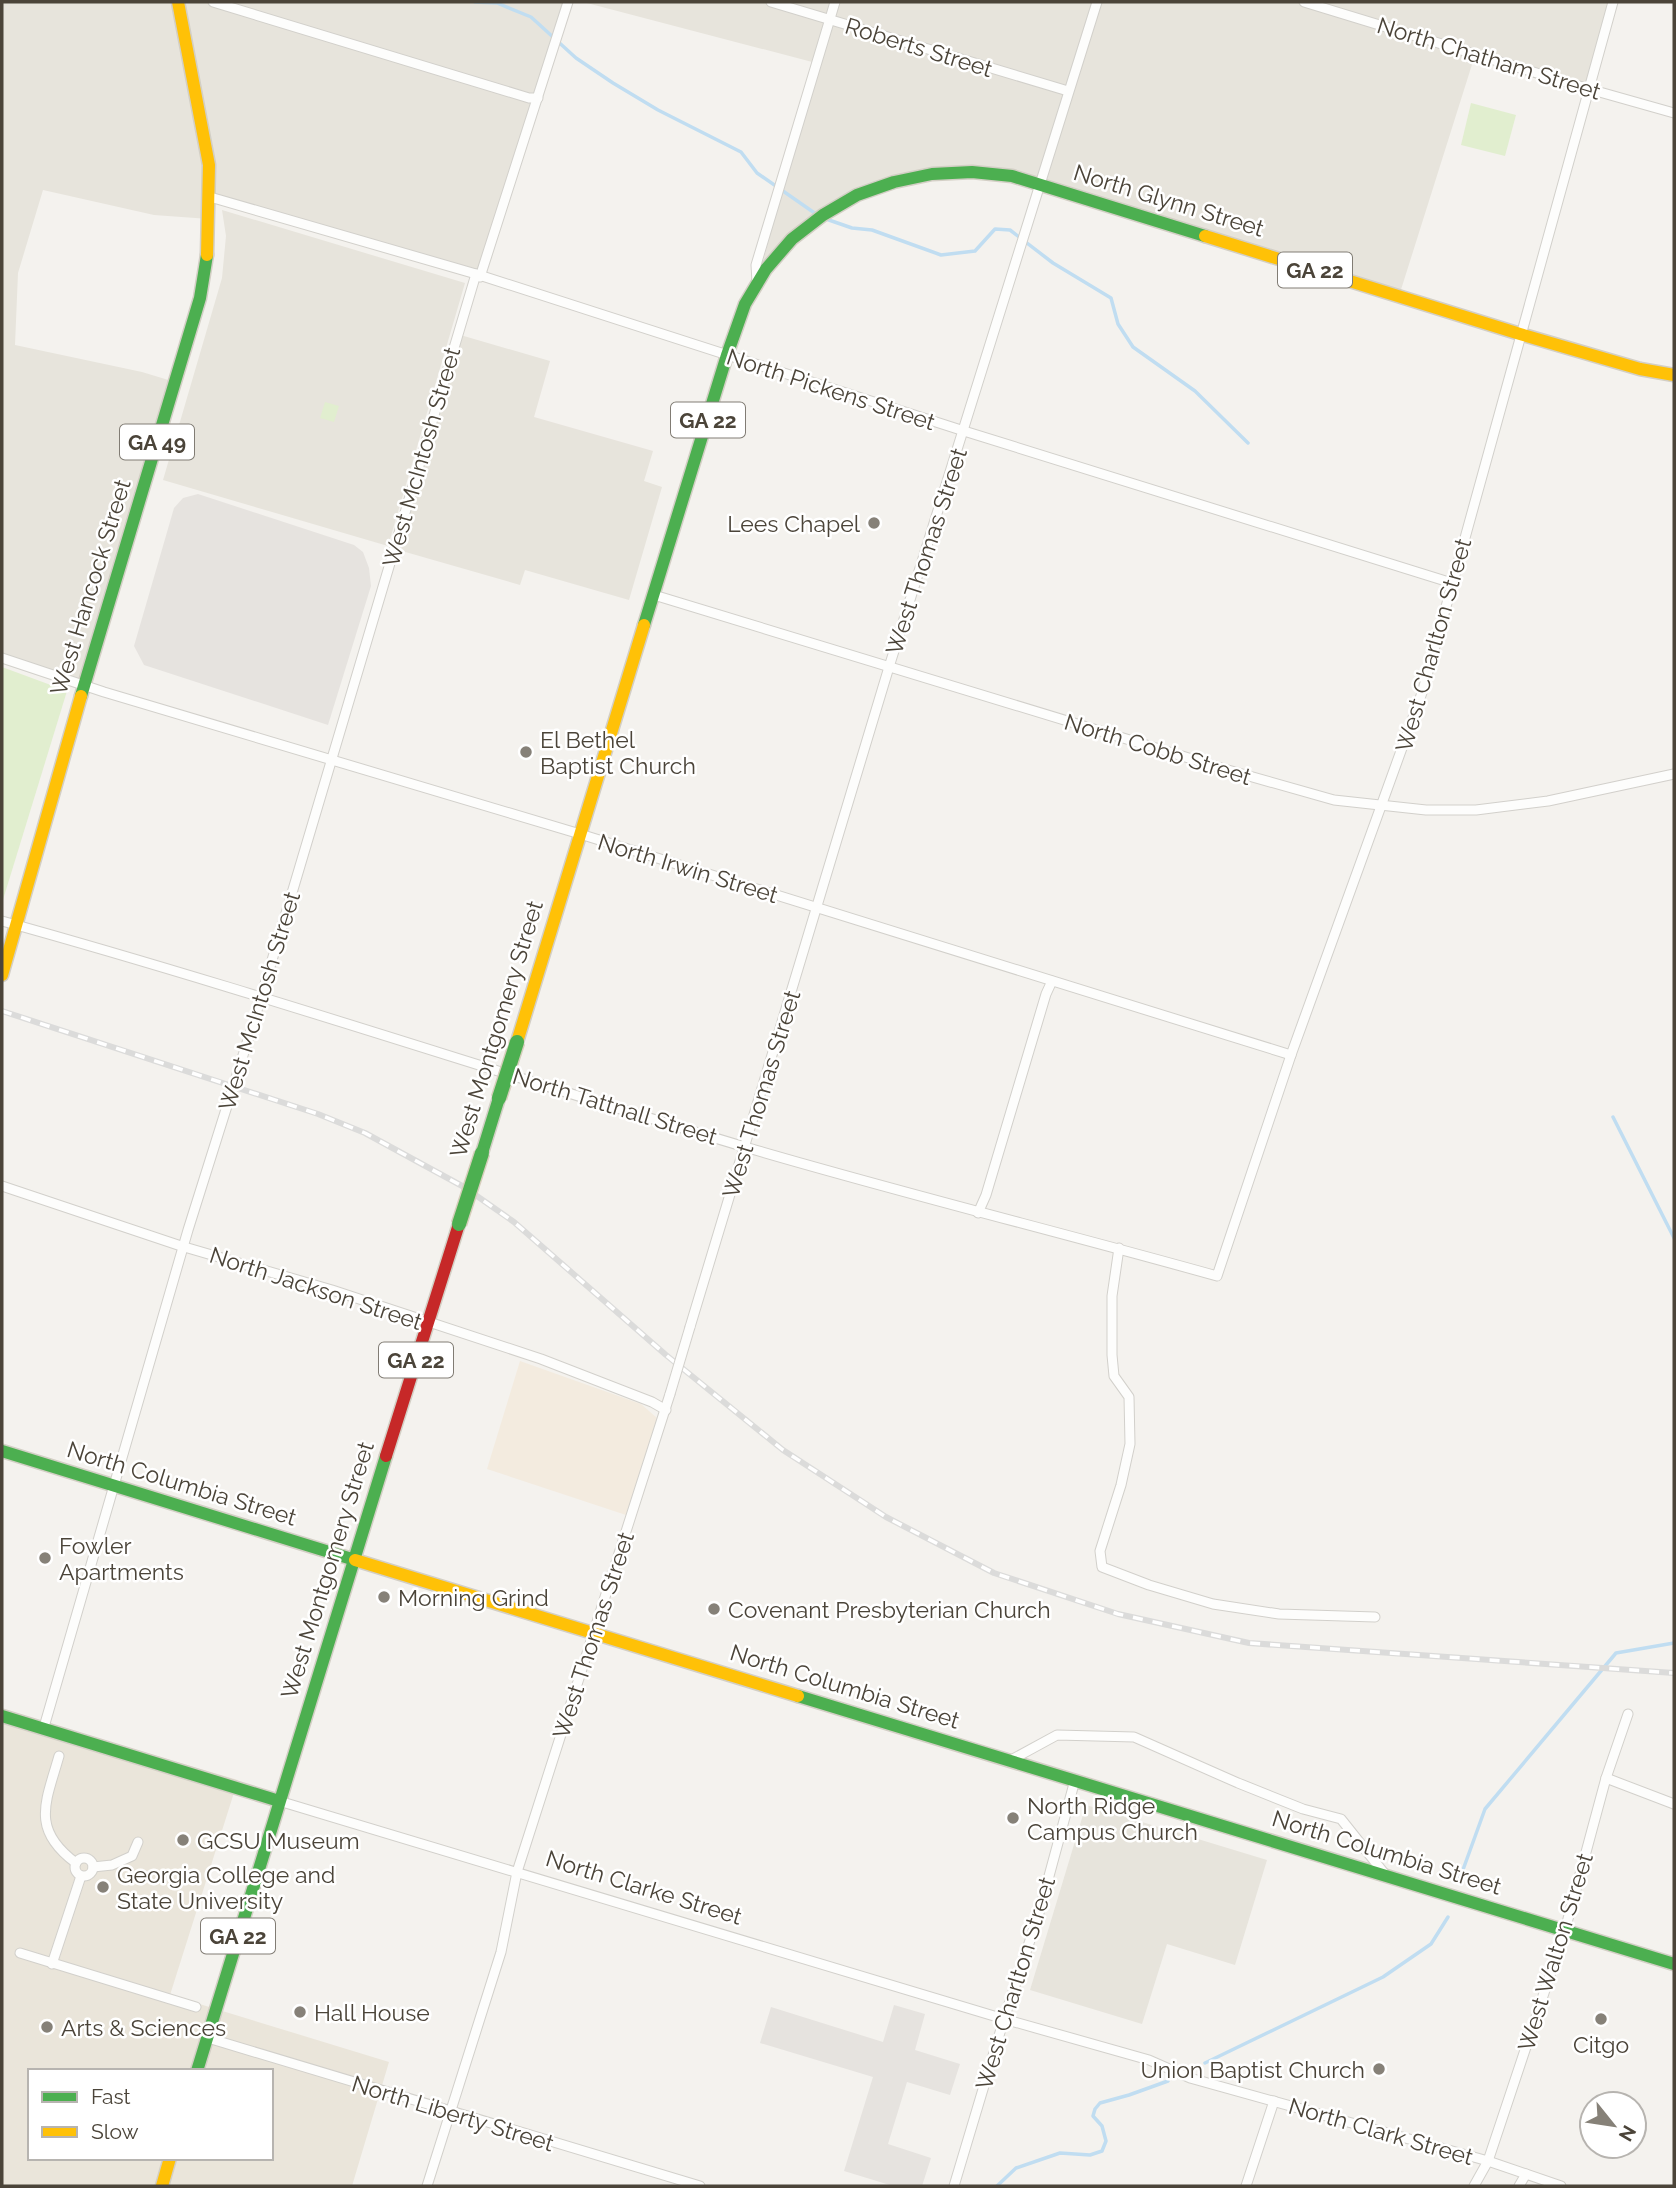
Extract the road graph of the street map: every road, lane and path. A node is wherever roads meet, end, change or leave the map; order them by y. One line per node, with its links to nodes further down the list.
1 (178, 2): 15 (main road, West Hancock Street / GA 49)
2 (213, 2): 12 (street)
3 (568, 2): 12 (street, West McIntosh Street)
4 (771, 2): 9 (street, Roberts Street)
5 (835, 2): 9 (street, West Montgomery Street)
6 (1097, 2): 11 (street, West Thomas Street)
7 (1304, 2): 10 (street, North Chatham Street)
8 (1613, 2): 10 (street, West Charlton Street)
9 (830, 20): 11 (street, Roberts Street); 17 (street, West Montgomery Street)
10 (1589, 89): 13 (street, North Chatham Street); 18 (street, West Charlton Street)
11 (1068, 91): 14 (street, West Thomas Street)
12 (537, 98): 16 (street, West McIntosh Street)
13 (1674, 113)
14 (1042, 184): 17 (main road, North Glynn Street / GA 22); 18 (main road, North Glynn Street / GA 22); 21 (street, West Thomas Street)
15 (210, 197): 16 (street, North Pickens Street); 26 (main road, West Hancock Street / GA 49)
16 (478, 276): 19 (street, North Pickens Street); 27 (street, West McIntosh Street)
17 (757, 284): 19 (main road, West Montgomery Street / GA 22)
18 (1520, 334): 20 (main road, North Glynn Street / GA 22); 22 (street, West Charlton Street)
19 (727, 355): 21 (street, North Pickens Street); 23 (main road, West Montgomery Street / GA 22)
20 (1674, 375)
21 (964, 431): 22 (street, North Pickens Street); 25 (street, West Thomas Street)
22 (1452, 583): 29 (street, West Charlton Street)
23 (654, 595): 25 (street, North Cobb Street); 30 (main road, West Montgomery Street / GA 22)
24 (2, 658): 26 (street, North Irwin Street)
25 (888, 667): 29 (street, North Cobb Street); 31 (street, West Thomas Street)
26 (84, 685): 27 (street, North Irwin Street); 32 (main road, West Hancock Street / GA 49)
27 (331, 758): 30 (street, North Irwin Street); 35 (street, West McIntosh Street)
28 (1674, 774): 29 (street, North Cobb Street)
29 (1382, 807): 36 (street, West Charlton Street)
30 (580, 834): 31 (street, North Irwin Street); 43 (main road, West Montgomery Street / GA 22, bridge)
31 (818, 907): 34 (street, North Irwin Street); 37 (street, West Thomas Street)
32 (9, 923): 33 (main road, West Hancock Street / GA 49); 35 (street, North Tattnall Street)
33 (2, 975)
34 (1052, 981): 36 (street, North Irwin Street); 39 (street)
35 (260, 998): 37 (street, North Tattnall Street); 40 (street, West McIntosh Street)
36 (1291, 1055): 42 (street, West Charlton Street)
37 (745, 1147): 39 (street, North Tattnall Street); 44 (street, West Thomas Street, bridge)
38 (2, 1186): 40 (street, North Jackson Street)
39 (978, 1213): 41 (street, North Tattnall Street)
40 (185, 1247): 43 (street, North Jackson Street); 46 (street, West McIntosh Street)
41 (1119, 1248): 42 (street, North Tattnall Street); 48 (street)
42 (1217, 1276)
43 (427, 1323): 44 (street, North Jackson Street); 47 (main road, West Montgomery Street / GA 22)
44 (666, 1410): 49 (street, West Thomas Street)
45 (2, 1451): 46 (main road, North Columbia Street)
46 (113, 1486): 47 (main road, North Columbia Street); 52 (street, West McIntosh Street)
47 (355, 1560): 49 (main road, North Columbia Street); 57 (main road, West Montgomery Street)
48 (1375, 1617)
49 (595, 1633): 54 (main road, North Columbia Street); 62 (street, West Thomas Street)
50 (1628, 1714): 55 (street, West Walton Street)
51 (2, 1716): 52 (main road, North Clarke Street)
52 (44, 1727): 57 (main road, North Clarke Street)
53 (59, 1756): 60 (street)
54 (1011, 1760): 56 (main road, North Columbia Street); 63 (street)
55 (1606, 1778): 58 (street); 65 (street, West Walton Street)
56 (1075, 1780): 63 (main road, North Columbia Street); 70 (street, West Charlton Street)
57 (279, 1801): 62 (street, North Clarke Street); 71 (main road, West Montgomery Street / GA 22)
58 (1674, 1804)
59 (138, 1842): 61 (street)
60 (76, 1863): 61 (street); 64 (street)
61 (93, 1867): 64 (street)
62 (517, 1872): 70 (street, North Clarke Street); 74 (street, West Thomas Street)
63 (1386, 1875): 65 (main road, North Columbia Street)
64 (81, 1876): 67 (street)
65 (1565, 1930): 68 (main road, North Columbia Street); 76 (street, West Walton Street)
66 (20, 1953): 67 (street)
67 (52, 1964): 69 (street)
68 (1674, 1964)
69 (196, 2007)
70 (1004, 2019): 73 (street, North Clarke Street); 81 (street, West Charlton Street)
71 (208, 2038): 72 (main road, West Montgomery Street / GA 22); 74 (street, North Liberty Street)
72 (198, 2069)
73 (1274, 2101): 76 (street, North Clark Street); 82 (street)
74 (449, 2112): 79 (street, West Thomas Street); 80 (street, North Liberty Street)
75 (169, 2160): 78 (main road)
76 (1488, 2161): 77 (street); 83 (street, West Walton Street)
77 (1526, 2174): 84 (street); 85 (street)
78 (162, 2186)
79 (427, 2186)
80 (695, 2186)
81 (954, 2186)
82 (1246, 2186)
83 (1474, 2186)
84 (1519, 2186)
85 (1561, 2186)

